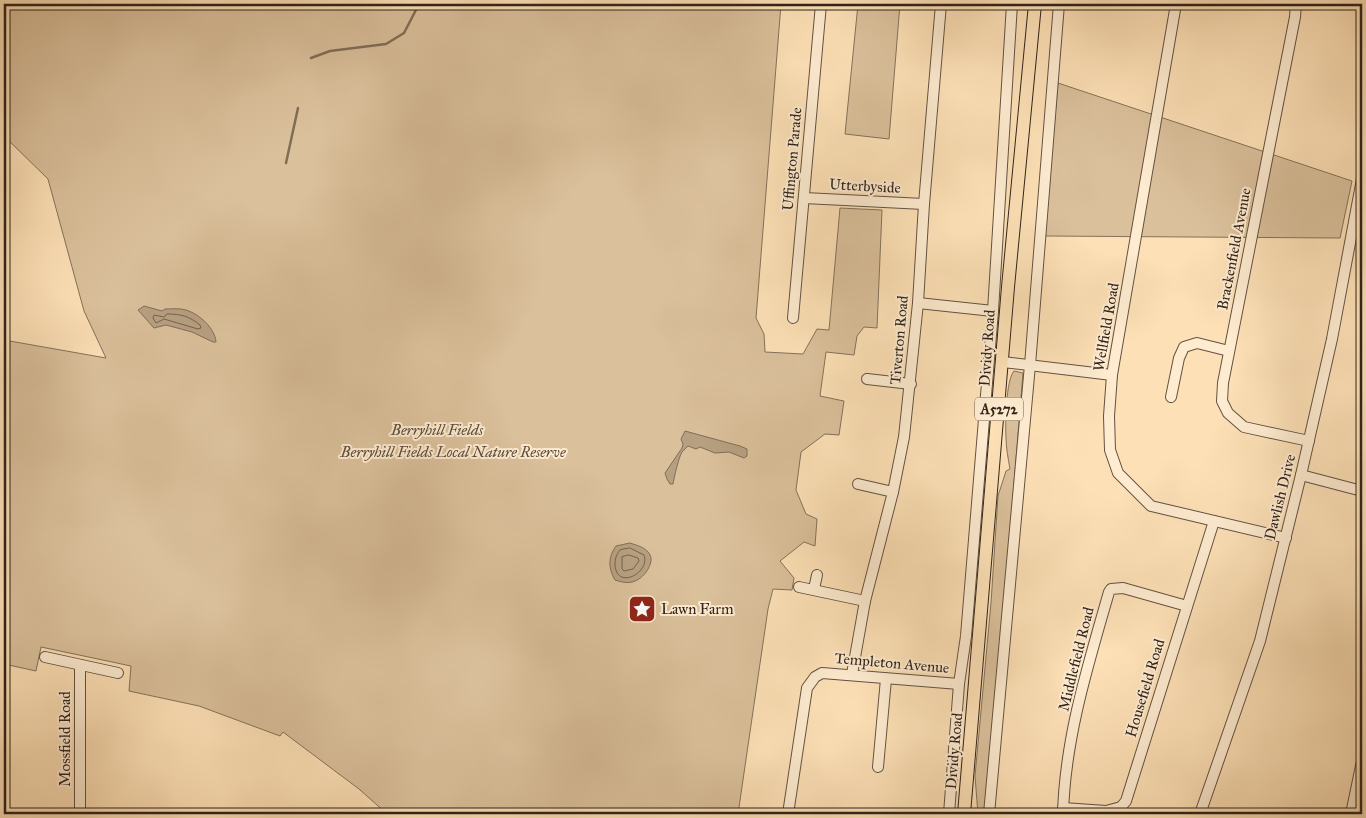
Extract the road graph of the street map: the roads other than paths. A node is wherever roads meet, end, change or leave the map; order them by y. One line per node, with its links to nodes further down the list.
1 (821, 4): 9 (street, Uffington Parade)
2 (941, 4): 10 (street, Tiverton Road)
3 (1012, 4): 12 (street, Dividy Road)
4 (1035, 4): 15 (main road, Dividy Road / A5272)
5 (1059, 4): 16 (street)
6 (1176, 4): 17 (street, Wellfield Road)
7 (1296, 4): 14 (street, Brackenfield Avenue)
8 (1362, 179): 21 (street, Dawlish Drive)
9 (804, 198): 10 (street, Utterbyside); 13 (street, Uffington Parade)
10 (924, 204): 11 (street, Tiverton Road)
11 (918, 304): 12 (street); 19 (street, Tiverton Road)
12 (993, 311): 38 (street, Dividy Road)
13 (793, 318)
14 (1230, 351): 20 (street); 21 (street, Brackenfield Avenue)
15 (1003, 362): 16 (street); 45 (main road, Dividy Road / A5272)
16 (1030, 365): 17 (street); 46 (street)
17 (1112, 375): 26 (street, Wellfield Road)
18 (867, 379): 19 (street)
19 (911, 384): 25 (street, Tiverton Road)
20 (1171, 397)
21 (1309, 441): 22 (street, Dawlish Drive)
22 (1301, 475): 24 (street); 27 (street, Dawlish Drive)
23 (858, 484): 25 (street)
24 (1362, 491)
25 (893, 492): 31 (street, Tiverton Road)
26 (1214, 521): 27 (street, Wellfield Road); 32 (street, Housefield Road)
27 (1286, 538): 47 (street, Dawlish Drive)
28 (817, 575): 30 (street)
29 (799, 587): 30 (street)
30 (814, 589): 31 (street)
31 (865, 601): 36 (street, Tiverton Road)
32 (1187, 606): 41 (street, Housefield Road); 41 (street, Middlefield Road)
33 (45, 657): 34 (street)
34 (80, 665): 35 (street); 42 (street, Mossfield Road)
35 (118, 673)
36 (852, 674): 37 (street, Templeton Avenue); 43 (street, Templeton Avenue)
37 (886, 679): 38 (street, Templeton Avenue); 40 (street)
38 (959, 684): 44 (street, Dividy Road)
39 (1362, 761): 48 (street)
40 (878, 767)
41 (1063, 811)
42 (80, 814)
43 (788, 814)
44 (949, 814)
45 (964, 814)
46 (989, 814)
47 (1200, 814)
48 (1352, 814)

